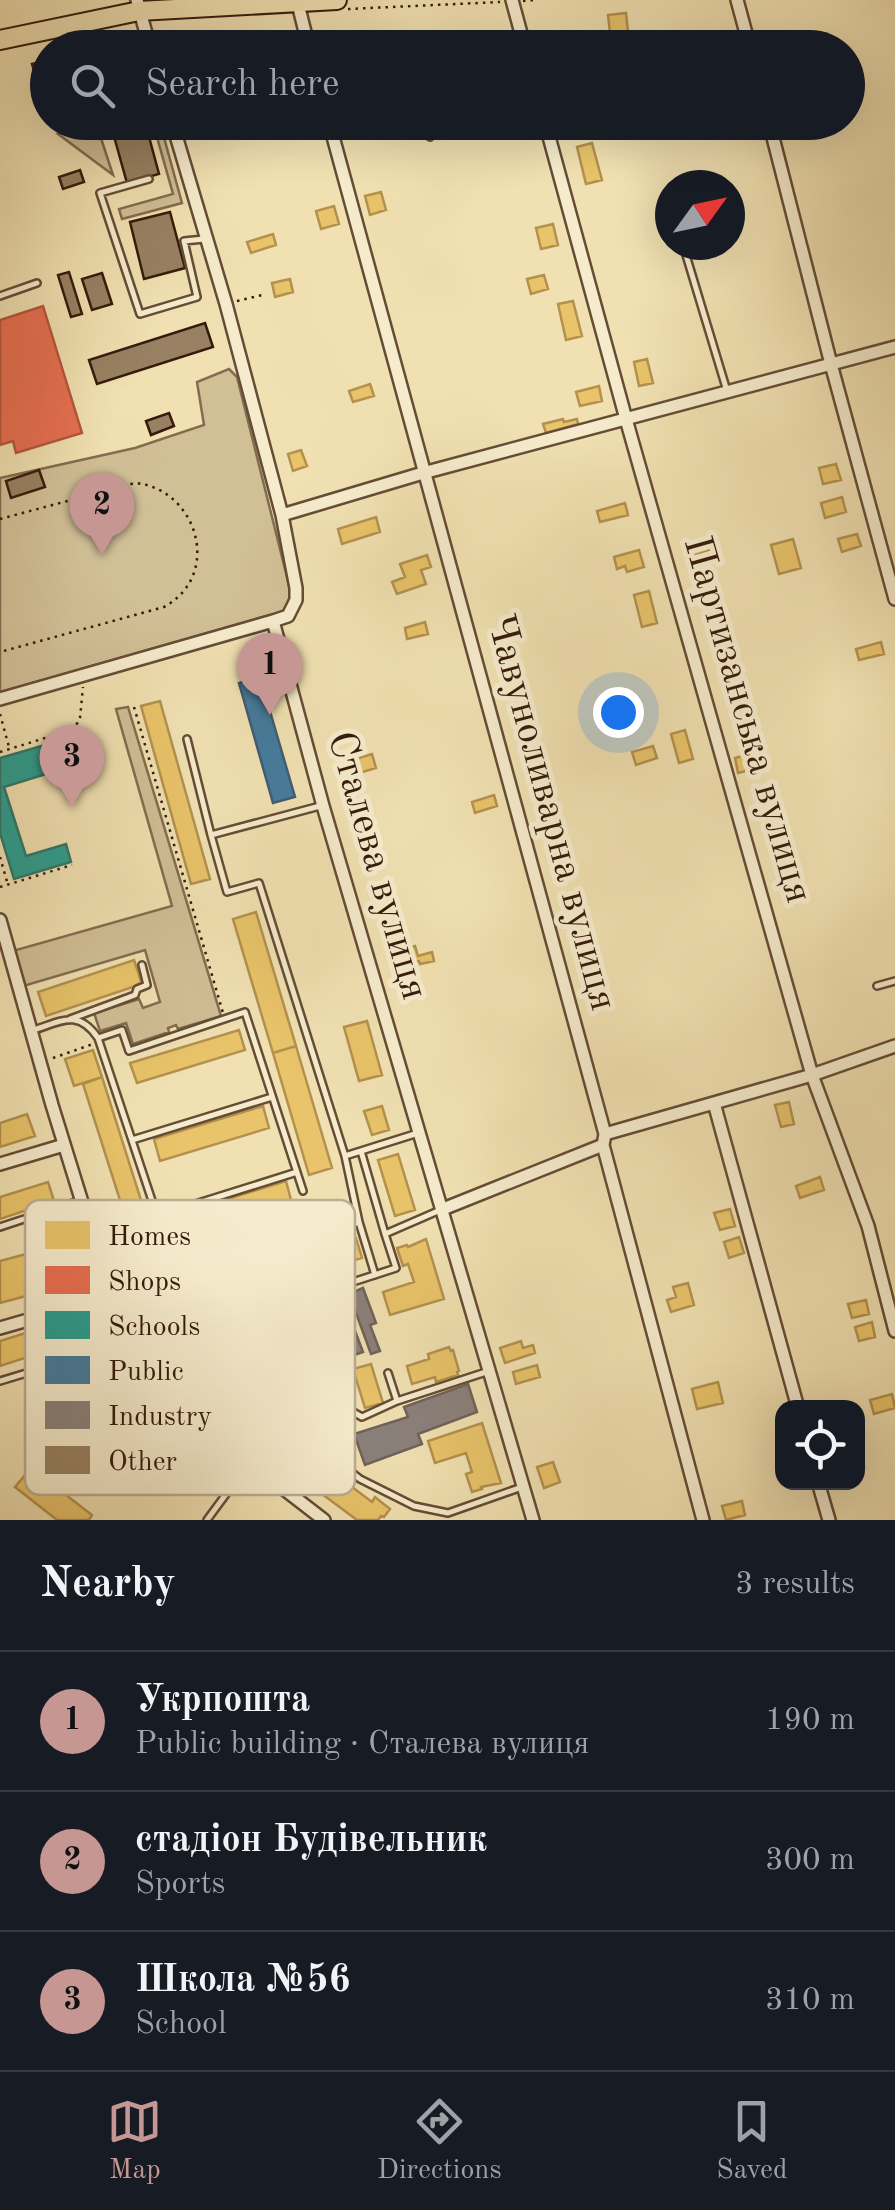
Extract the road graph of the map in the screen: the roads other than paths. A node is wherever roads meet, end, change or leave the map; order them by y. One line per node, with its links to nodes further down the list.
1 (337, 0): 4 (main road)
2 (512, 0): 9 (street)
3 (738, 0): 10 (street)
4 (297, 1): 5 (main road); 8 (street)
5 (138, 5): 6 (main road); 7 (street)
6 (39, 30)
7 (145, 30)
8 (304, 30)
9 (520, 30)
10 (746, 30)
11 (30, 32): 12 (main road)
12 (0, 40)
13 (177, 140): 18 (street)
14 (335, 140): 26 (street, Чавуноливарна вулиця)
15 (550, 140): 25 (street, Партизанська вулиця)
16 (774, 140): 23 (street)
17 (149, 179): 18 (lane)
18 (207, 238): 27 (street)
19 (688, 260): 24 (lane)
20 (37, 283): 21 (lane)
21 (0, 296)
22 (895, 347): 23 (street)
23 (831, 364): 24 (street); 28 (street)
24 (728, 392): 25 (street)
25 (626, 420): 26 (street); 42 (street, Партизанська вулиця)
26 (423, 473): 27 (street); 46 (street, Чавуноливарна вулиця)
27 (282, 515): 29 (street)
28 (895, 600)
29 (272, 621): 30 (street); 32 (street, Сталева вулиця)
30 (0, 699)
31 (187, 740): 33 (lane)
32 (323, 806): 33 (lane); 45 (street, Сталева вулиця)
33 (211, 835): 50 (lane)
34 (0, 920): 39 (street)
35 (142, 965): 38 (lane)
36 (895, 981): 37 (lane)
37 (877, 986)
38 (70, 1019): 39 (lane); 40 (lane)
39 (31, 1031): 48 (street)
40 (98, 1040): 43 (lane); 47 (lane)
41 (895, 1046): 42 (street)
42 (812, 1075): 44 (street); 69 (street, Партизанська вулиця)
43 (273, 1097): 47 (lane); 52 (lane)
44 (714, 1103): 46 (street); 74 (street)
45 (420, 1132): 49 (lane); 59 (street, Сталева вулиця)
46 (604, 1139): 59 (street); 85 (street, Чавуноливарна вулиця)
47 (132, 1140): 55 (lane)
48 (64, 1144): 51 (street); 54 (street)
49 (361, 1151): 50 (lane); 64 (lane)
50 (345, 1156): 57 (lane)
51 (0, 1164)
52 (297, 1172): 53 (lane); 56 (lane)
53 (303, 1191)
54 (82, 1200)
55 (152, 1200)
56 (208, 1200)
57 (354, 1200)
58 (355, 1203): 61 (lane)
59 (443, 1210): 64 (lane); 70 (street, Сталева вулиця)
60 (25, 1218): 63 (lane)
61 (359, 1222): 62 (lane); 65 (lane)
62 (355, 1223)
63 (0, 1226)
64 (385, 1234): 65 (lane)
65 (375, 1275): 66 (lane)
66 (355, 1281)
67 (25, 1321): 68 (street)
68 (0, 1328)
69 (895, 1331)
70 (489, 1371): 75 (lane); 78 (street, Сталева вулиця)
71 (25, 1373): 73 (lane)
72 (388, 1373): 75 (lane)
73 (0, 1381)
74 (796, 1400)
75 (397, 1402): 76 (lane)
76 (355, 1412)
77 (355, 1475): 78 (lane)
78 (524, 1487): 84 (street, Сталева вулиця)
79 (820, 1490): 86 (street)
80 (226, 1495): 82 (lane)
81 (292, 1495): 83 (street)
82 (207, 1520)
83 (324, 1520)
84 (534, 1520)
85 (703, 1520)
86 (829, 1520)

